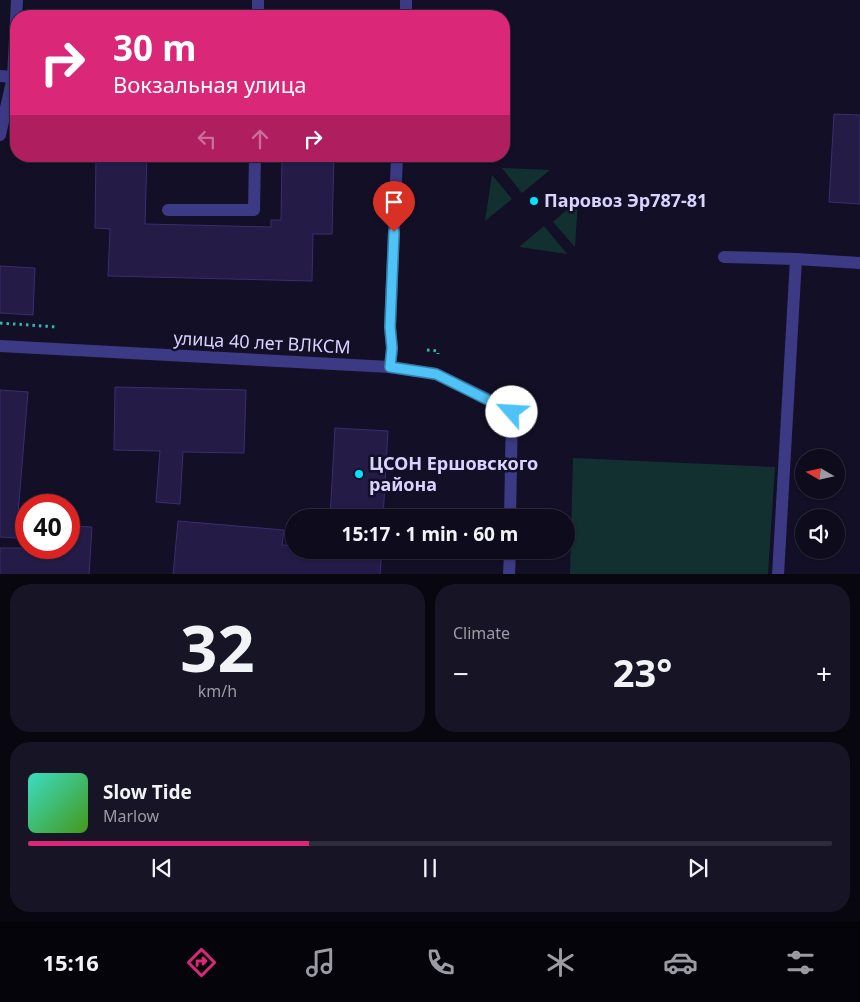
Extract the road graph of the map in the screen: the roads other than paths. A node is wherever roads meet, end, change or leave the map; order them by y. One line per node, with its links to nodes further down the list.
1 (10, 90): 2 (street)
2 (0, 135)
3 (255, 162): 5 (street)
4 (397, 162): 10 (street)
5 (168, 210)
6 (724, 257): 7 (street)
7 (796, 259): 8 (street); 14 (street)
8 (860, 263)
9 (0, 346): 10 (street, улица 40 лет ВЛКСМ)
10 (390, 367): 11 (street, улица 40 лет ВЛКСМ)
11 (510, 509)
12 (510, 559): 13 (street)
13 (509, 574)
14 (778, 574)

